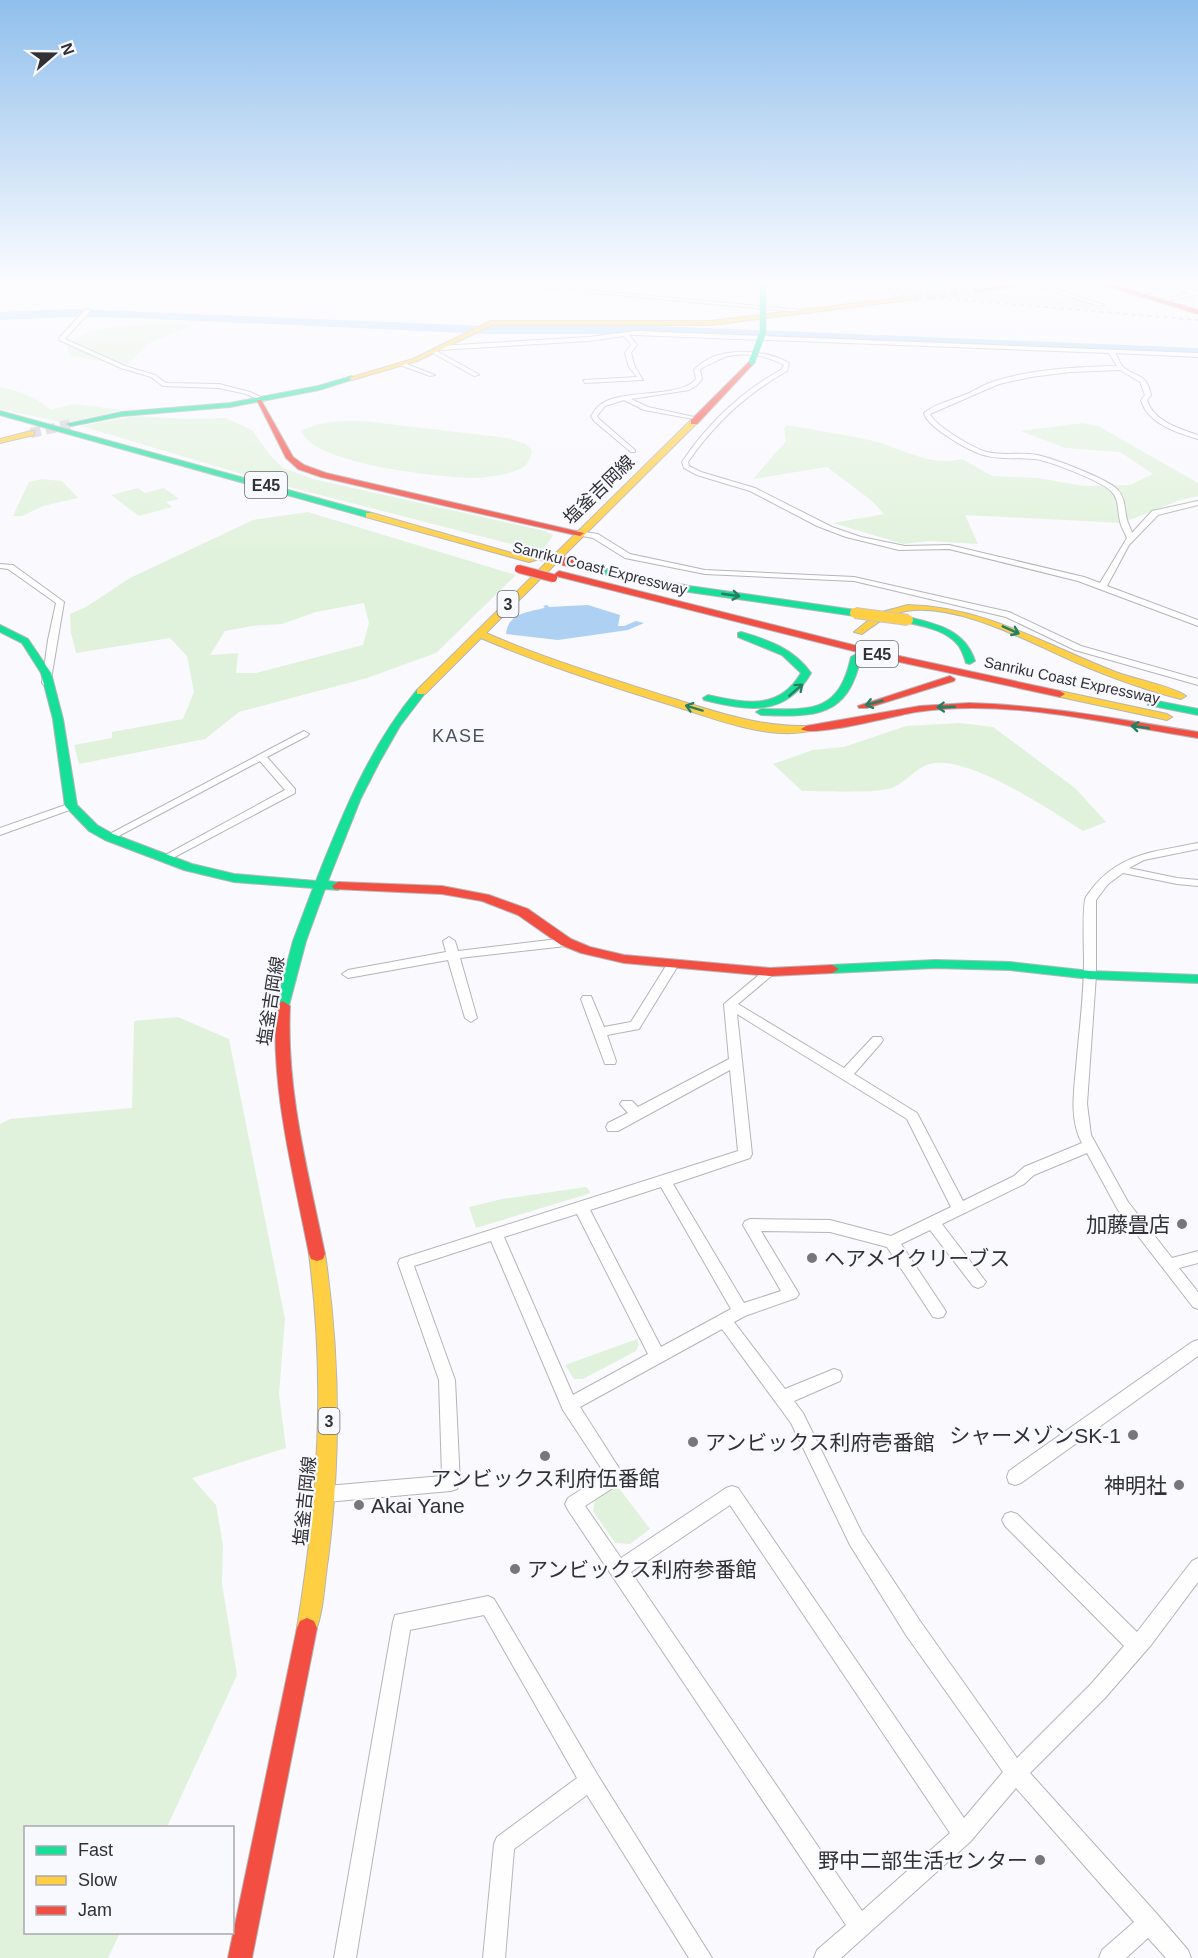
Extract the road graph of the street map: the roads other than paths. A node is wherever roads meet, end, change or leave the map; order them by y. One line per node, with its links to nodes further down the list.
1 (138, 371): 15 (street)
2 (377, 371): 15 (main road)
3 (422, 371): 11 (street)
4 (470, 371): 12 (street)
5 (635, 371): 13 (street)
6 (697, 371): 14 (street)
7 (743, 371): 17 (main road, 塩釜吉岡線 / 3, bridge)
8 (780, 371): 31 (street)
9 (1072, 371): 27 (street)
10 (1126, 371): 21 (street)
11 (432, 375)
12 (476, 375)
13 (585, 381)
14 (625, 398): 17 (street); 23 (street)
15 (261, 401): 19 (main road); 25 (main road)
16 (0, 413): 26 (main road, E45)
17 (697, 419): 25 (main road, 塩釜吉岡線 / 3)
18 (0, 420): 26 (main road, E45)
19 (71, 424)
20 (31, 433): 22 (main road)
21 (1198, 437)
22 (0, 441)
23 (633, 451)
24 (1198, 502): 27 (street)
25 (580, 533): 35 (main road, 塩釜吉岡線 / 3); 39 (street)
26 (429, 535): 28 (main road); 28 (main road)
27 (1131, 538): 31 (street)
28 (528, 563): 30 (main road, bridge); 30 (main road, bridge)
29 (0, 566): 40 (street)
30 (562, 571): 37 (main road, one-way to 37, bridge); 44 (main road, one-way to 30); 45 (main road, Sanriku Coast Expressway / E45); 47 (main road, Sanriku Coast Expressway / E45)
31 (1102, 587): 32 (street)
32 (1198, 623)
33 (0, 628): 40 (main road)
34 (859, 632): 43 (main road, one-way to 43)
35 (478, 634): 41 (main road); 46 (main road, one-way to 35); 58 (main road, 塩釜吉岡線 / 3)
36 (856, 657): 44 (main road)
37 (970, 661)
38 (950, 679): 46 (main road, one-way to 46)
39 (1198, 682)
40 (47, 683): 51 (main road)
41 (676, 688)
42 (698, 695): 44 (main road)
43 (1198, 700)
44 (730, 705)
45 (1198, 712)
46 (719, 716): 49 (main road, one-way to 46)
47 (1198, 723)
48 (304, 734): 50 (street)
49 (1198, 735)
50 (262, 757): 53 (street); 55 (street)
51 (71, 806): 52 (street); 53 (main road)
52 (0, 832)
53 (109, 837): 55 (main road)
54 (1198, 846): 56 (street)
55 (165, 858): 58 (main road)
56 (1121, 869): 57 (street); 65 (street)
57 (1198, 884)
58 (320, 885): 60 (main road); 97 (main road, 塩釜吉岡線 / 3)
59 (449, 941): 61 (street)
60 (566, 942): 61 (street); 62 (main road)
61 (453, 955): 64 (street); 69 (street)
62 (673, 964): 63 (main road); 70 (street)
63 (770, 972): 65 (main road); 68 (street)
64 (348, 974)
65 (1090, 975): 66 (main road); 78 (street)
66 (1198, 979)
67 (587, 999): 70 (street)
68 (730, 1004): 73 (street); 74 (street)
69 (471, 1018)
70 (600, 1032): 72 (street)
71 (877, 1040): 74 (street)
72 (610, 1061)
73 (736, 1061): 76 (street); 79 (street)
74 (845, 1075): 81 (street)
75 (627, 1104): 76 (street)
76 (637, 1114): 77 (street)
77 (614, 1127)
78 (1089, 1146): 81 (street); 86 (street)
79 (664, 1180): 80 (street); 90 (street)
80 (581, 1207): 83 (street); 92 (street)
81 (960, 1210): 82 (street)
82 (933, 1222): 84 (street); 87 (street)
83 (496, 1234): 95 (street); 97 (street)
84 (892, 1242): 89 (street); 90 (street)
85 (1198, 1257): 86 (street)
86 (1167, 1265): 88 (street)
87 (978, 1282)
88 (1198, 1304)
89 (938, 1312)
90 (732, 1316): 92 (street); 94 (street)
91 (1198, 1347): 96 (street)
92 (657, 1355): 95 (street)
93 (834, 1376): 94 (street)
94 (782, 1398): 102 (street)
95 (569, 1404): 100 (street)
96 (1015, 1477)
97 (326, 1494): 107 (main road, 塩釜吉岡線 / 3)
98 (1011, 1520): 101 (street)
99 (1198, 1567): 101 (street)
100 (620, 1569): 104 (street); 106 (street)
101 (1137, 1646): 102 (street)
102 (1016, 1773): 104 (street); 105 (street)
103 (590, 1780): 108 (street); 109 (street); 110 (street)
104 (963, 1835): 106 (street)
105 (1149, 1923): 112 (street); 113 (street)
106 (860, 1928): 111 (street)
107 (240, 1958)
108 (345, 1958)
109 (494, 1958)
110 (701, 1958)
111 (825, 1958)
112 (1110, 1958)
113 (1180, 1958)

